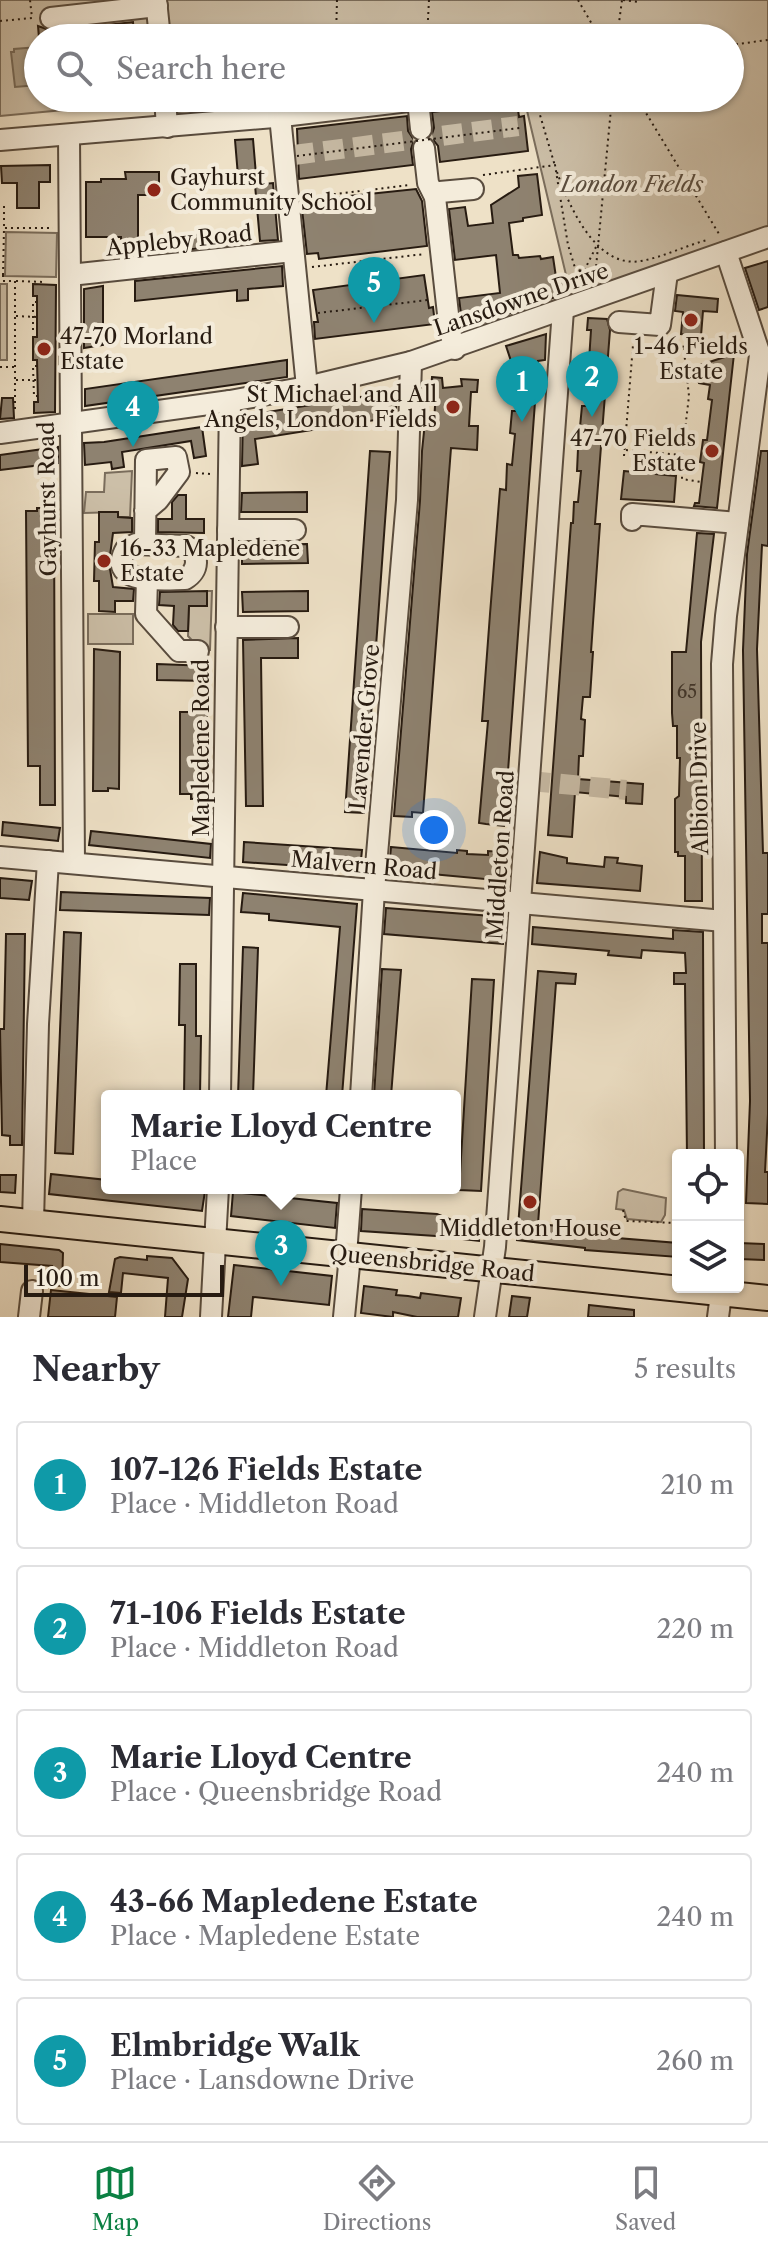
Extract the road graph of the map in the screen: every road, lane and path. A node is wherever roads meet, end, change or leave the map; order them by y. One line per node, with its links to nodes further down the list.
1 (30, 0): 9 (path)
2 (337, 0): 11 (path)
3 (429, 0): 12 (path)
4 (578, 0): 13 (path)
5 (622, 0): 6 (path); 14 (path)
6 (638, 0)
7 (157, 3): 8 (street); 10 (street)
8 (51, 18)
9 (0, 21)
10 (159, 24)
11 (336, 24)
12 (428, 24)
13 (592, 24)
14 (619, 24)
15 (768, 40): 16 (path)
16 (744, 43)
17 (166, 112): 24 (street)
18 (273, 112): 19 (street); 24 (street); 28 (street)
19 (304, 112)
20 (425, 112): 32 (street)
21 (539, 112): 29 (path)
22 (611, 112): 39 (path)
23 (646, 112): 41 (path)
24 (167, 127): 26 (street)
25 (520, 128): 28 (path, bridge)
26 (69, 135): 27 (street); 36 (street, Gayhurst Road)
27 (0, 140)
28 (291, 156): 33 (street)
29 (555, 165): 30 (path); 39 (path); 47 (path)
30 (540, 168)
31 (473, 189): 32 (street)
32 (432, 190): 33 (path); 40 (street)
33 (287, 199): 42 (street)
34 (4, 202): 35 (path)
35 (4, 228): 36 (path); 44 (path)
36 (70, 229): 45 (street, Gayhurst Road)
37 (768, 237): 41 (street, Lansdowne Drive)
38 (707, 240): 39 (path)
39 (598, 246): 47 (path); 49 (path)
40 (441, 252): 42 (path); 61 (street)
41 (726, 252): 43 (street, Lansdowne Drive); 57 (street, Albion Drive)
42 (294, 260): 45 (street, Appleby Road); 69 (street)
43 (667, 273): 53 (street, Lansdowne Drive); 58 (street)
44 (1, 275): 46 (path)
45 (70, 275): 73 (street, Gayhurst Road)
46 (15, 281): 48 (path); 55 (path)
47 (579, 281): 50 (path)
48 (45, 282)
49 (594, 287)
50 (576, 289)
51 (428, 300): 54 (path)
52 (37, 302): 56 (path)
53 (563, 310): 61 (street, Lansdowne Drive); 99 (street, Middleton Road)
54 (310, 314)
55 (15, 316): 56 (path); 66 (path)
56 (35, 316): 59 (path)
57 (759, 319): 74 (street, Albion Drive)
58 (619, 322)
59 (37, 331)
60 (683, 342): 62 (path)
61 (455, 349): 63 (street, Lansdowne Drive)
62 (684, 349): 76 (path); 77 (path)
63 (411, 362): 69 (street, Lansdowne Drive); 98 (street, Lavender Grove)
64 (37, 366): 68 (path)
65 (0, 367): 66 (path)
66 (15, 367): 67 (path)
67 (15, 380): 68 (path); 72 (path)
68 (36, 380): 70 (path)
69 (307, 387): 71 (street, Lansdowne Drive)
70 (38, 396)
71 (230, 401): 73 (street, Lansdowne Drive); 80 (street, Mapledene Road)
72 (15, 410)
73 (70, 422): 75 (street, Lansdowne Drive); 96 (street, Gayhurst Road)
74 (760, 423): 84 (street, Albion Drive)
75 (0, 433)
76 (625, 450): 77 (path); 78 (path)
77 (682, 455): 81 (path)
78 (624, 456)
79 (179, 472): 80 (path); 82 (street); 82 (street)
80 (229, 474): 85 (street, Mapledene Road)
81 (701, 482)
82 (145, 511): 87 (street)
83 (632, 520): 84 (street)
84 (738, 523): 100 (street, Albion Drive)
85 (228, 530): 86 (street); 89 (street, Mapledene Road)
86 (295, 530)
87 (145, 544): 88 (street); 90 (street)
88 (197, 562): 89 (street); 90 (street)
89 (227, 564): 91 (street, Mapledene Road)
90 (147, 578): 93 (street)
91 (226, 627): 92 (street); 97 (street, Mapledene Road)
92 (288, 627)
93 (198, 651)
94 (0, 857): 95 (street, Malvern Road)
95 (48, 861): 96 (street, Malvern Road); 108 (street)
96 (74, 863): 97 (street, Malvern Road)
97 (225, 875): 98 (street, Malvern Road); 101 (street, Mapledene Road)
98 (374, 890): 99 (street, Malvern Road); 102 (street, Lavender Grove)
99 (521, 904): 100 (street, Malvern Road); 112 (street, Middleton Road)
100 (724, 921): 103 (street, Albion Drive)
101 (220, 1090)
102 (361, 1090)
103 (726, 1149)
104 (218, 1194): 110 (street)
105 (351, 1194): 111 (street)
106 (623, 1210): 109 (path)
107 (0, 1219): 108 (main road, Queensbridge Road)
108 (33, 1222): 110 (main road, Queensbridge Road)
109 (672, 1223)
110 (215, 1240): 111 (main road, Queensbridge Road); 117 (street)
111 (348, 1255): 112 (main road, Queensbridge Road); 118 (street)
112 (492, 1270): 115 (main road, Queensbridge Road); 119 (street, Middleton Road)
113 (32, 1291): 116 (street)
114 (768, 1298): 115 (main road, Queensbridge Road)
115 (720, 1299)
116 (29, 1317)
117 (211, 1317)
118 (344, 1317)
119 (485, 1317)

